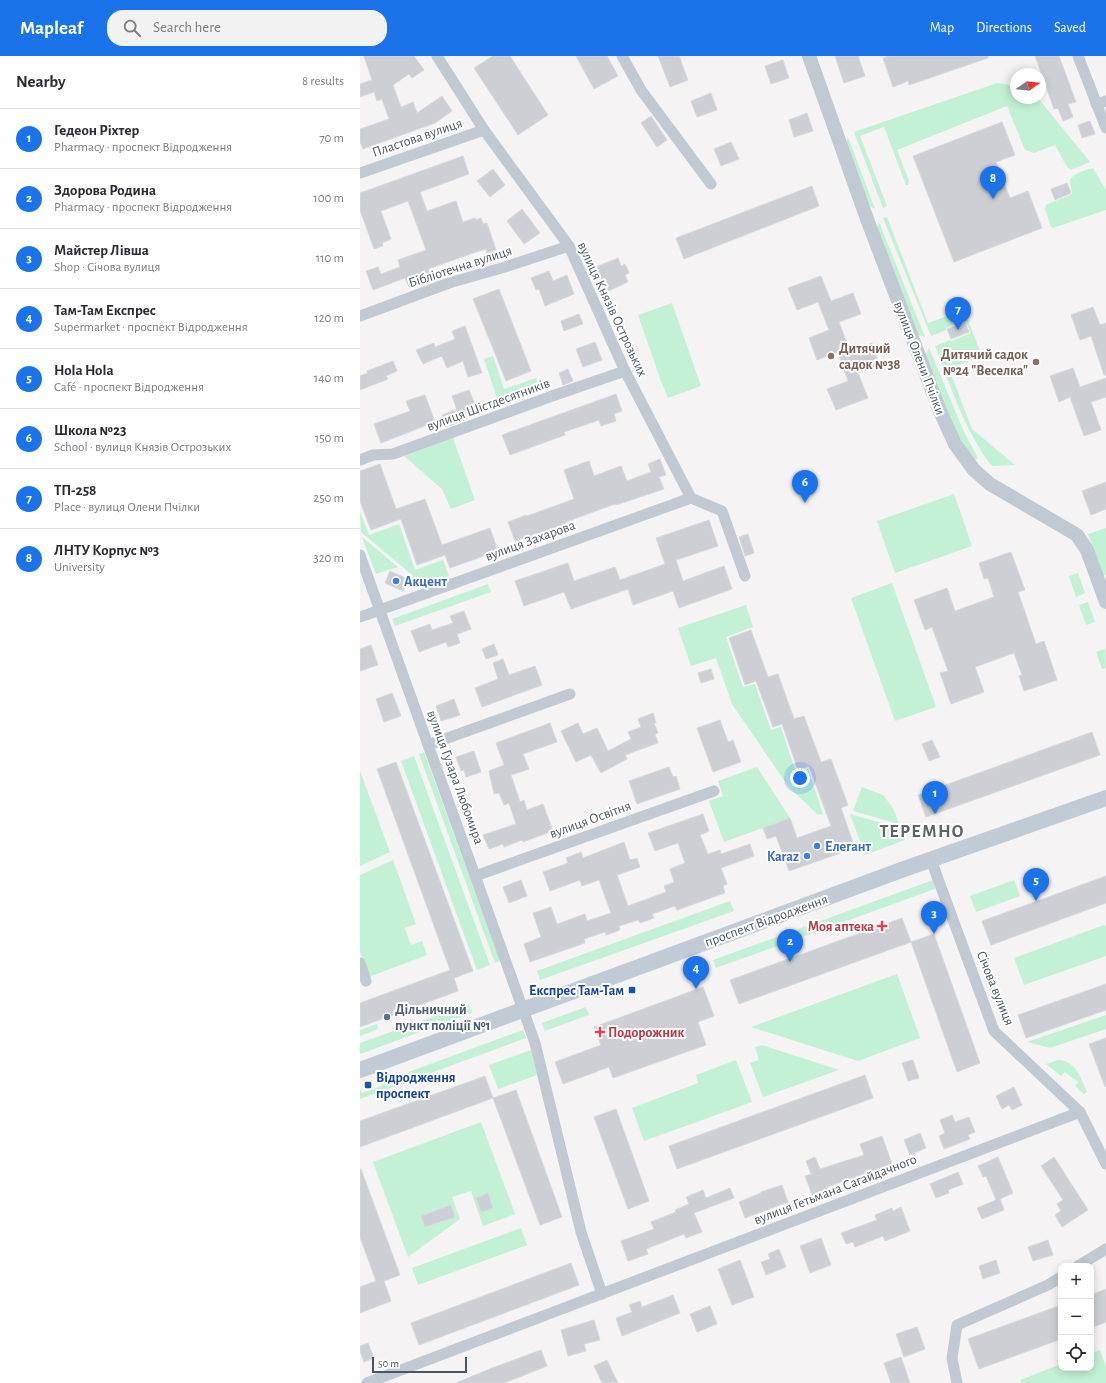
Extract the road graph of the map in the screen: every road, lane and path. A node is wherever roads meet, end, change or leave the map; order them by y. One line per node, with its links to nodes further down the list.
1 (437, 56): 7 (street, вулиця Князів Острозьких)
2 (622, 56): 9 (street)
3 (809, 56): 17 (street, вулиця Олени Пчілки)
4 (1078, 56): 5 (street)
5 (1101, 102): 6 (street)
6 (1106, 128)
7 (484, 130): 8 (street, Пластова вулиця); 10 (street, вулиця Князів Острозьких)
8 (360, 173)
9 (711, 184)
10 (569, 246): 11 (street, Бібліотечна вулиця); 12 (street, вулиця Князів Острозьких)
11 (360, 316)
12 (625, 371): 13 (street, вулиця Шістдесятників); 14 (street, вулиця Князів Острозьких)
13 (360, 460)
14 (691, 498): 16 (street); 18 (street, вулиця Захарова)
15 (360, 555): 18 (street, вулиця Гузара Любомира)
16 (745, 576)
17 (1106, 602)
18 (380, 610): 19 (street, вулиця Захарова); 21 (street, вулиця Гузара Любомира)
19 (360, 617)
20 (570, 694): 21 (street)
21 (428, 745): 25 (street, вулиця Гузара Любомира)
22 (714, 791): 25 (street, вулиця Освітня)
23 (1106, 798): 24 (main road, проспект Відродження)
24 (931, 860): 28 (main road, проспект Відродження); 30 (street, Січова вулиця)
25 (476, 876): 28 (street, вулиця Гузара Любомира)
26 (360, 963): 27 (street)
27 (366, 981)
28 (524, 1010): 29 (main road, проспект Відродження); 35 (street)
29 (360, 1070)
30 (1080, 1112): 31 (street, Січова вулиця); 35 (street, вулиця Гетьмана Сагайдачного)
31 (1106, 1164)
32 (1106, 1249): 33 (street)
33 (1083, 1263)
34 (1058, 1279): 37 (street)
35 (602, 1294): 36 (street, вулиця Гетьмана Сагайдачного)
36 (367, 1383)
37 (957, 1383)

